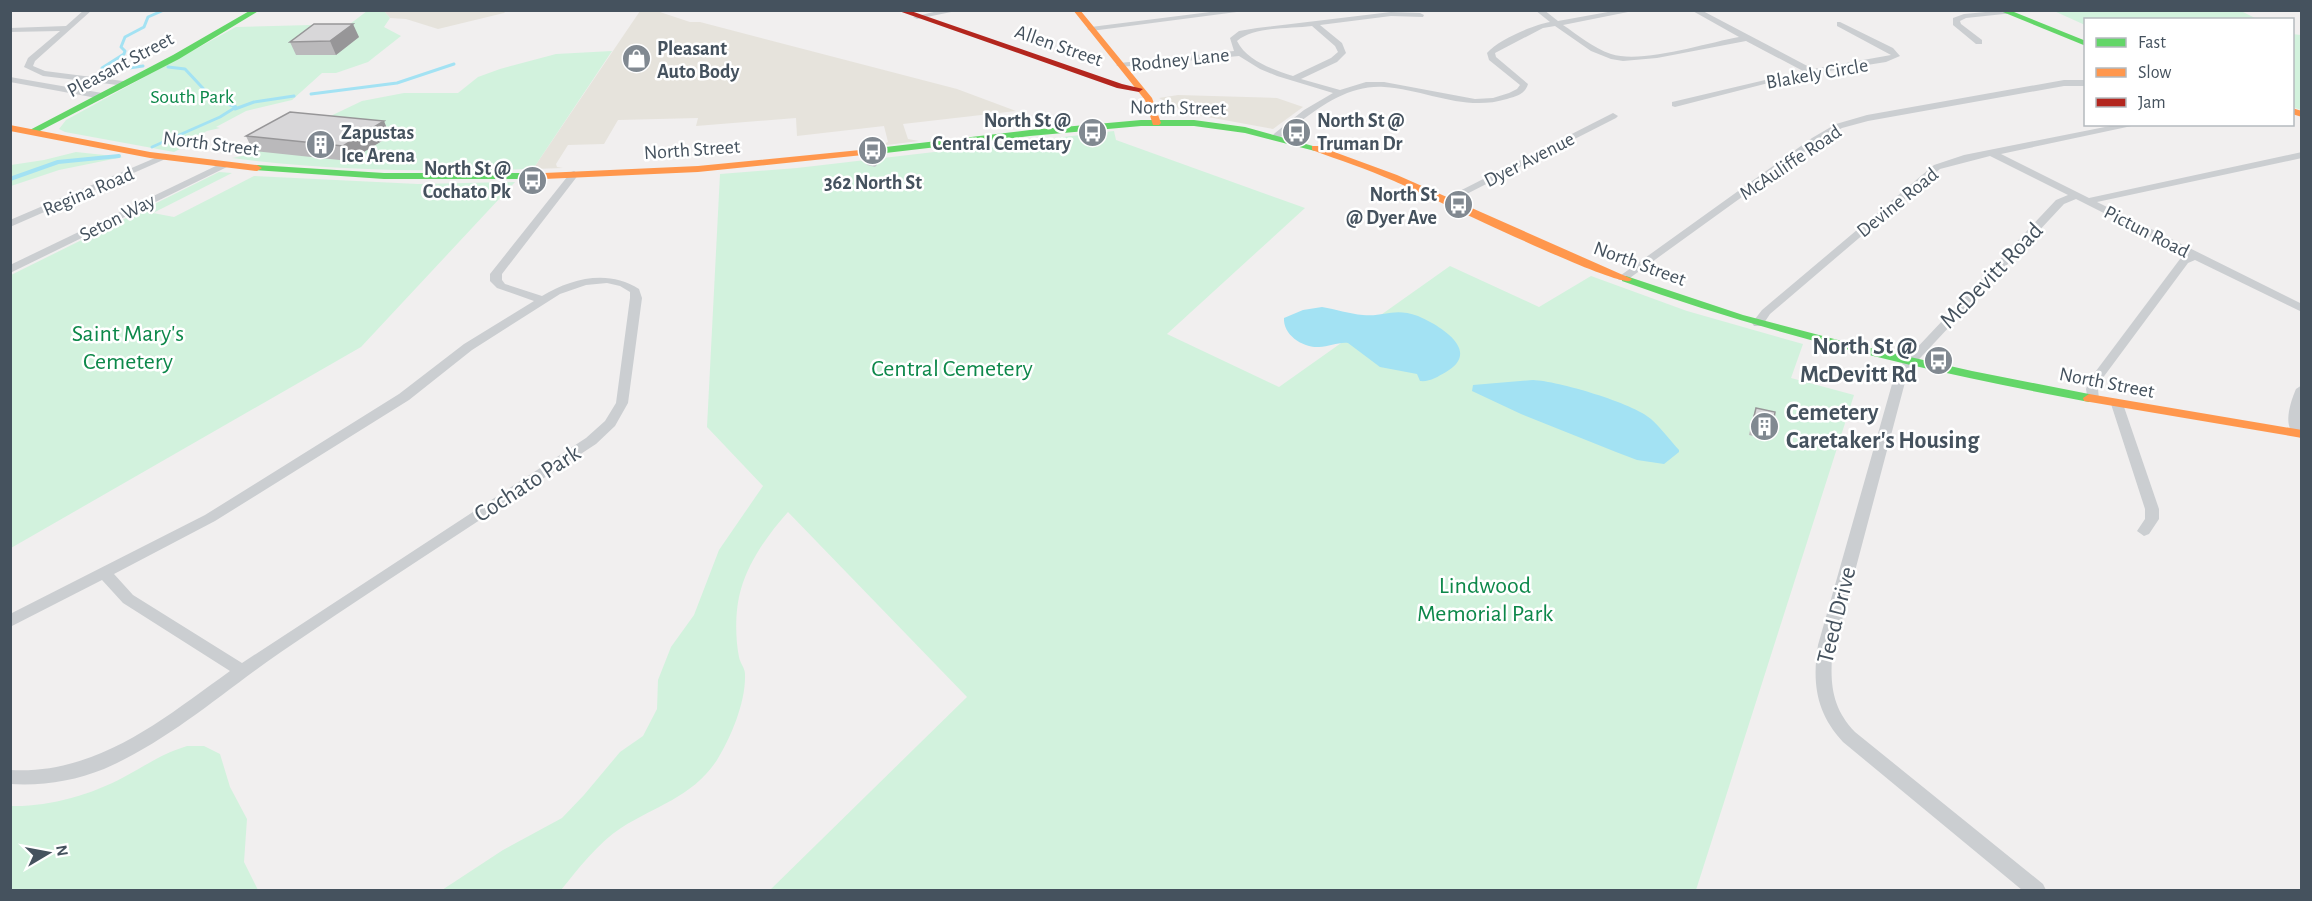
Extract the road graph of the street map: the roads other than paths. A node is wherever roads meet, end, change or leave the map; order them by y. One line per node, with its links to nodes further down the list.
1 (89, 10): 16 (street)
2 (257, 10): 28 (main road, Pleasant Street)
3 (899, 10): 12 (main road, Allen Street)
4 (958, 10): 12 (street)
5 (1076, 10): 17 (main road)
6 (1249, 10): 17 (street)
7 (1538, 10): 14 (street)
8 (1635, 10): 14 (street)
9 (1694, 10): 19 (street)
10 (2002, 11): 20 (street); 21 (main road)
11 (1420, 15): 13 (street)
12 (917, 17): 29 (main road, Allen Street)
13 (1313, 23): 22 (street); 25 (street)
14 (1557, 23): 19 (street); 30 (street)
15 (1840, 24): 24 (street, Blakely Circle)
16 (68, 28): 18 (street); 28 (street)
17 (1091, 29): 23 (main road)
18 (10, 30)
19 (1747, 38): 24 (street)
20 (1979, 42)
21 (2084, 44)
22 (1240, 53): 23 (street, Rodney Lane); 25 (street)
23 (1120, 65): 29 (main road)
24 (1812, 72): 32 (street, Blakely Circle)
25 (1295, 78): 30 (street)
26 (10, 79): 31 (street)
27 (2084, 83): 49 (street, McAuliffe Road)
28 (123, 84): 31 (main road, Pleasant Street)
29 (1142, 92): 33 (main road, North Street)
30 (1342, 93): 38 (street)
31 (102, 96): 37 (main road, Pleasant Street)
32 (1675, 104)
33 (1166, 114): 38 (main road, North Street); 43 (main road, North Street)
34 (1612, 116): 45 (street, Dyer Avenue)
35 (2127, 126): 39 (street, Devine Road)
36 (10, 128): 37 (main road, North Street)
37 (31, 132): 41 (main road, North Street)
38 (1278, 135): 45 (main road, North Street)
39 (1992, 153): 44 (street, Pictun Road); 52 (street, Devine Road)
40 (2301, 155): 44 (street, McDevitt Road)
41 (165, 158): 42 (main road, North Street); 46 (street, Regina Road)
42 (224, 165): 43 (main road, North Street); 48 (street, Seton Way)
43 (574, 174): 50 (street)
44 (2083, 198): 47 (street, Pictun Road); 53 (street, McDevitt Road)
45 (1445, 201): 49 (main road, North Street)
46 (10, 224)
47 (2196, 255): 51 (street, Pictun Road); 55 (street)
48 (10, 270)
49 (1623, 278): 52 (main road, North Street)
50 (542, 300): 59 (street, Cochato Park); 61 (street, Cochato Park)
51 (2301, 309)
52 (1758, 323): 53 (main road, North Street)
53 (1909, 361): 55 (main road, North Street); 63 (street, Teed Drive)
54 (2301, 389): 57 (street)
55 (2093, 399): 56 (main road, North Street)
56 (2117, 404): 57 (main road, North Street); 58 (street)
57 (2301, 434)
58 (2144, 531)
59 (103, 572): 60 (street, Cochato Park); 61 (street)
60 (15, 618)
61 (242, 671): 62 (street, Cochato Park)
62 (10, 777)
63 (2036, 891)

